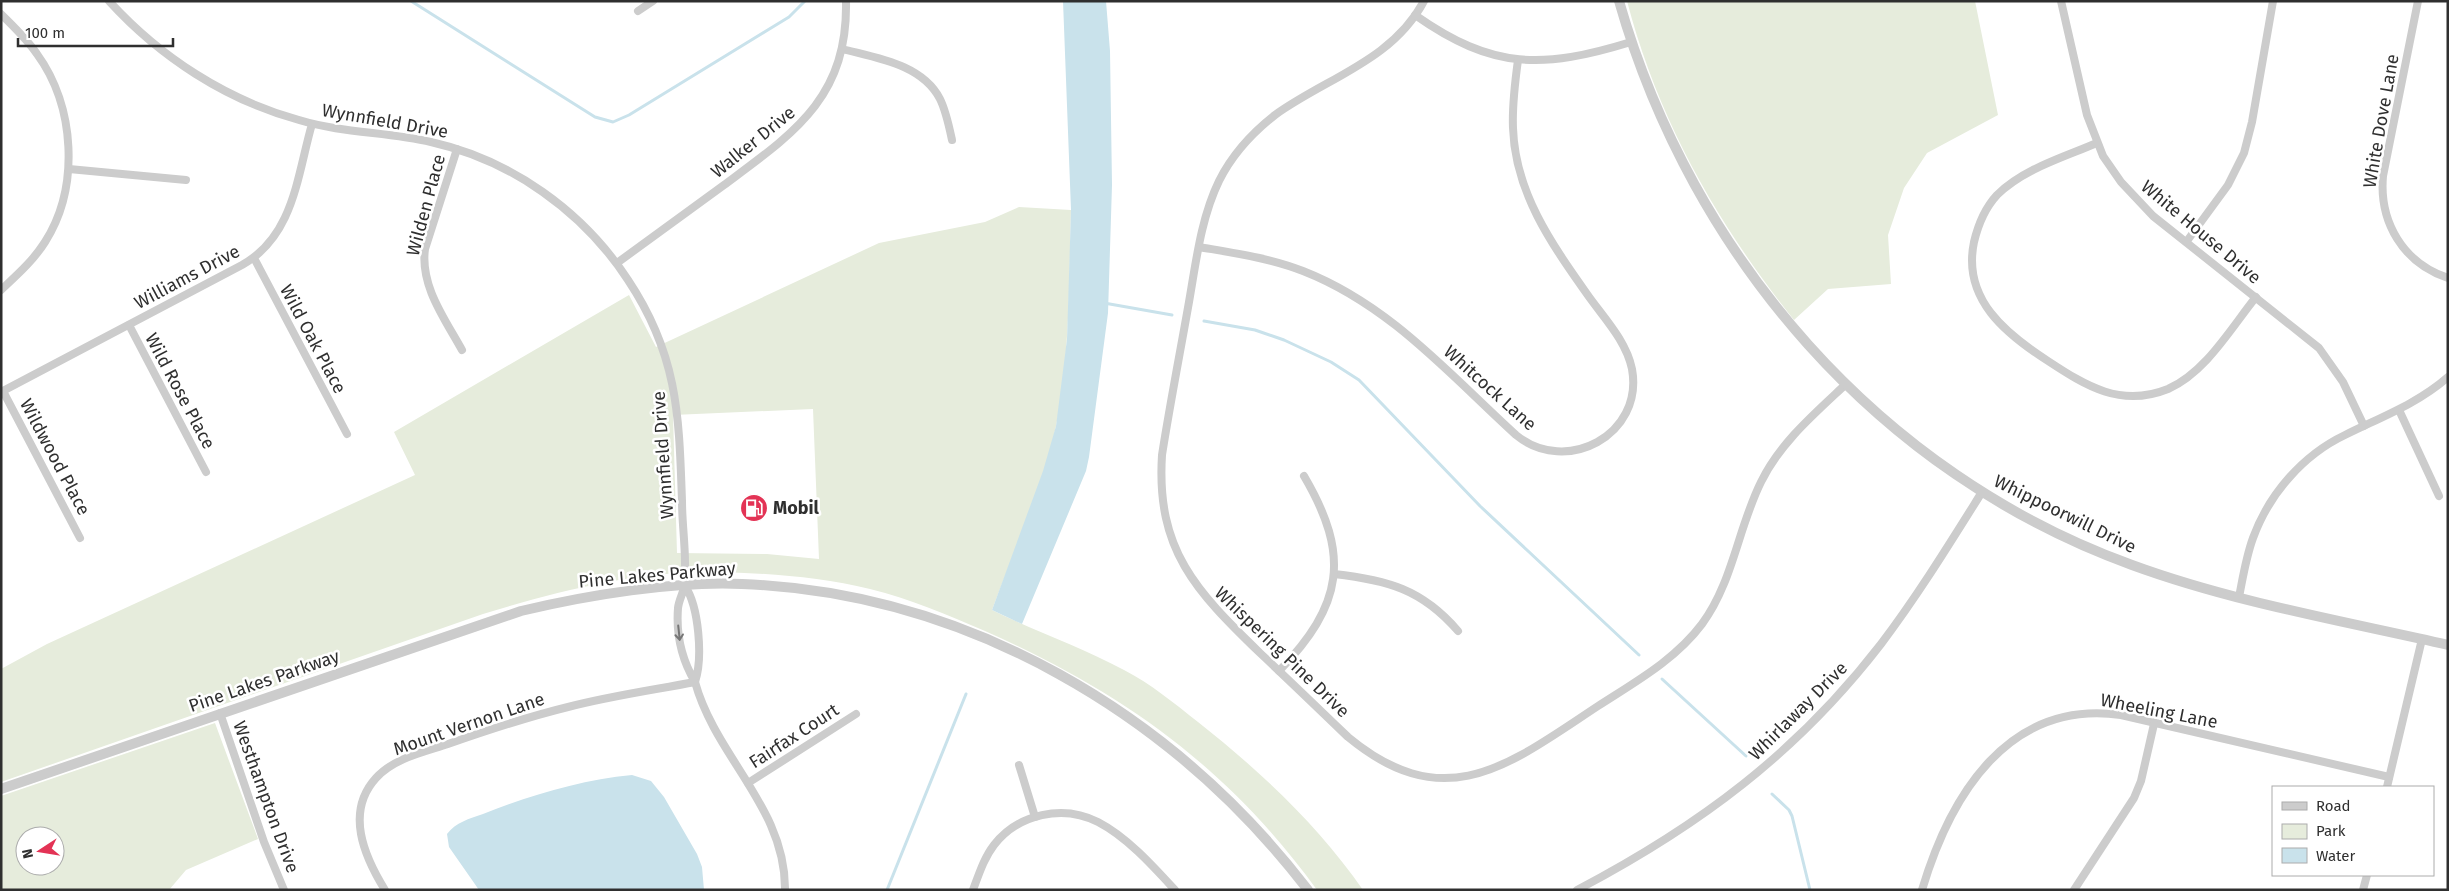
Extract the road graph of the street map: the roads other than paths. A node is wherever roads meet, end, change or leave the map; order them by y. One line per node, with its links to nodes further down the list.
1 (109, 1): 15 (street, Wynnfield Drive)
2 (653, 1): 9 (street)
3 (846, 1): 13 (street, Walker Drive)
4 (1424, 1): 11 (street, Whispering Pine Drive)
5 (1619, 1): 12 (street, Whippoorwill Drive)
6 (2061, 1): 17 (street, White House Drive)
7 (2273, 1): 21 (street)
8 (2418, 1): 25 (street, White Dove Lane)
9 (638, 10)
10 (1, 14): 19 (street)
11 (1415, 14): 14 (street); 22 (street, Whispering Pine Drive)
12 (1631, 42): 14 (street); 31 (street, Whippoorwill Drive)
13 (842, 49): 16 (street); 24 (street, Walker Drive)
14 (1518, 60): 22 (street, Whitcock Lane)
15 (312, 124): 18 (street, Wynnfield Drive); 23 (street, Williams Drive)
16 (952, 140)
17 (2097, 142): 21 (street, White House Drive); 27 (street)
18 (457, 149): 24 (street, Wynnfield Drive); 29 (street, Wilden Place)
19 (69, 169): 20 (street); 26 (street)
20 (186, 180)
21 (2187, 241): 27 (street, White House Drive)
22 (1199, 247): 47 (street, Whispering Pine Drive)
23 (254, 258): 28 (street, Williams Drive); 35 (street, Wild Oak Place)
24 (617, 264): 42 (street, Wynnfield Drive)
25 (2448, 278)
26 (1, 290)
27 (2256, 297): 34 (street, White House Drive)
28 (128, 325): 32 (street, Williams Drive); 36 (street, Wild Rose Place)
29 (462, 350)
30 (2448, 377): 33 (street)
31 (1845, 385): 38 (street, Whippoorwill Drive); 47 (street, Whispering Pine Drive)
32 (2, 391): 40 (street, Wildwood Place)
33 (2399, 410): 34 (street); 39 (street)
34 (2364, 426): 43 (street)
35 (347, 434)
36 (206, 472)
37 (1304, 476): 41 (street)
38 (1982, 492): 43 (street, Whippoorwill Drive); 59 (street, Whirlaway Drive)
39 (2439, 496)
40 (80, 538)
41 (1334, 574): 44 (street); 47 (street)
42 (685, 586): 48 (street); 48 (street, one-way to 48); 49 (street, Pine Lakes Parkway); 65 (street, Pine Lakes Parkway)
43 (2239, 597): 45 (street, Whippoorwill Drive)
44 (1458, 631)
45 (2422, 639): 46 (street, Whippoorwill Drive); 53 (street)
46 (2448, 645)
47 (1279, 671)
48 (695, 682): 54 (street); 61 (street, Mount Vernon Lane)
49 (220, 714): 56 (street, Pine Lakes Parkway); 60 (street, Westhampton Drive)
50 (856, 714): 54 (street, Fairfax Court)
51 (2154, 724): 53 (street, Wheeling Lane); 67 (street, Wheeling Lane); 68 (street)
52 (1019, 765): 57 (street)
53 (2390, 777): 55 (street)
54 (748, 783): 62 (street)
55 (2387, 786)
56 (1, 789)
57 (1035, 817): 63 (street); 64 (street)
58 (2367, 876): 69 (street)
59 (1591, 887): 66 (street, Whirlaway Drive)
60 (284, 890)
61 (385, 890)
62 (785, 890)
63 (973, 890)
64 (1175, 890)
65 (1308, 890)
66 (1577, 890)
67 (1922, 890)
68 (2074, 890)
69 (2363, 890)

